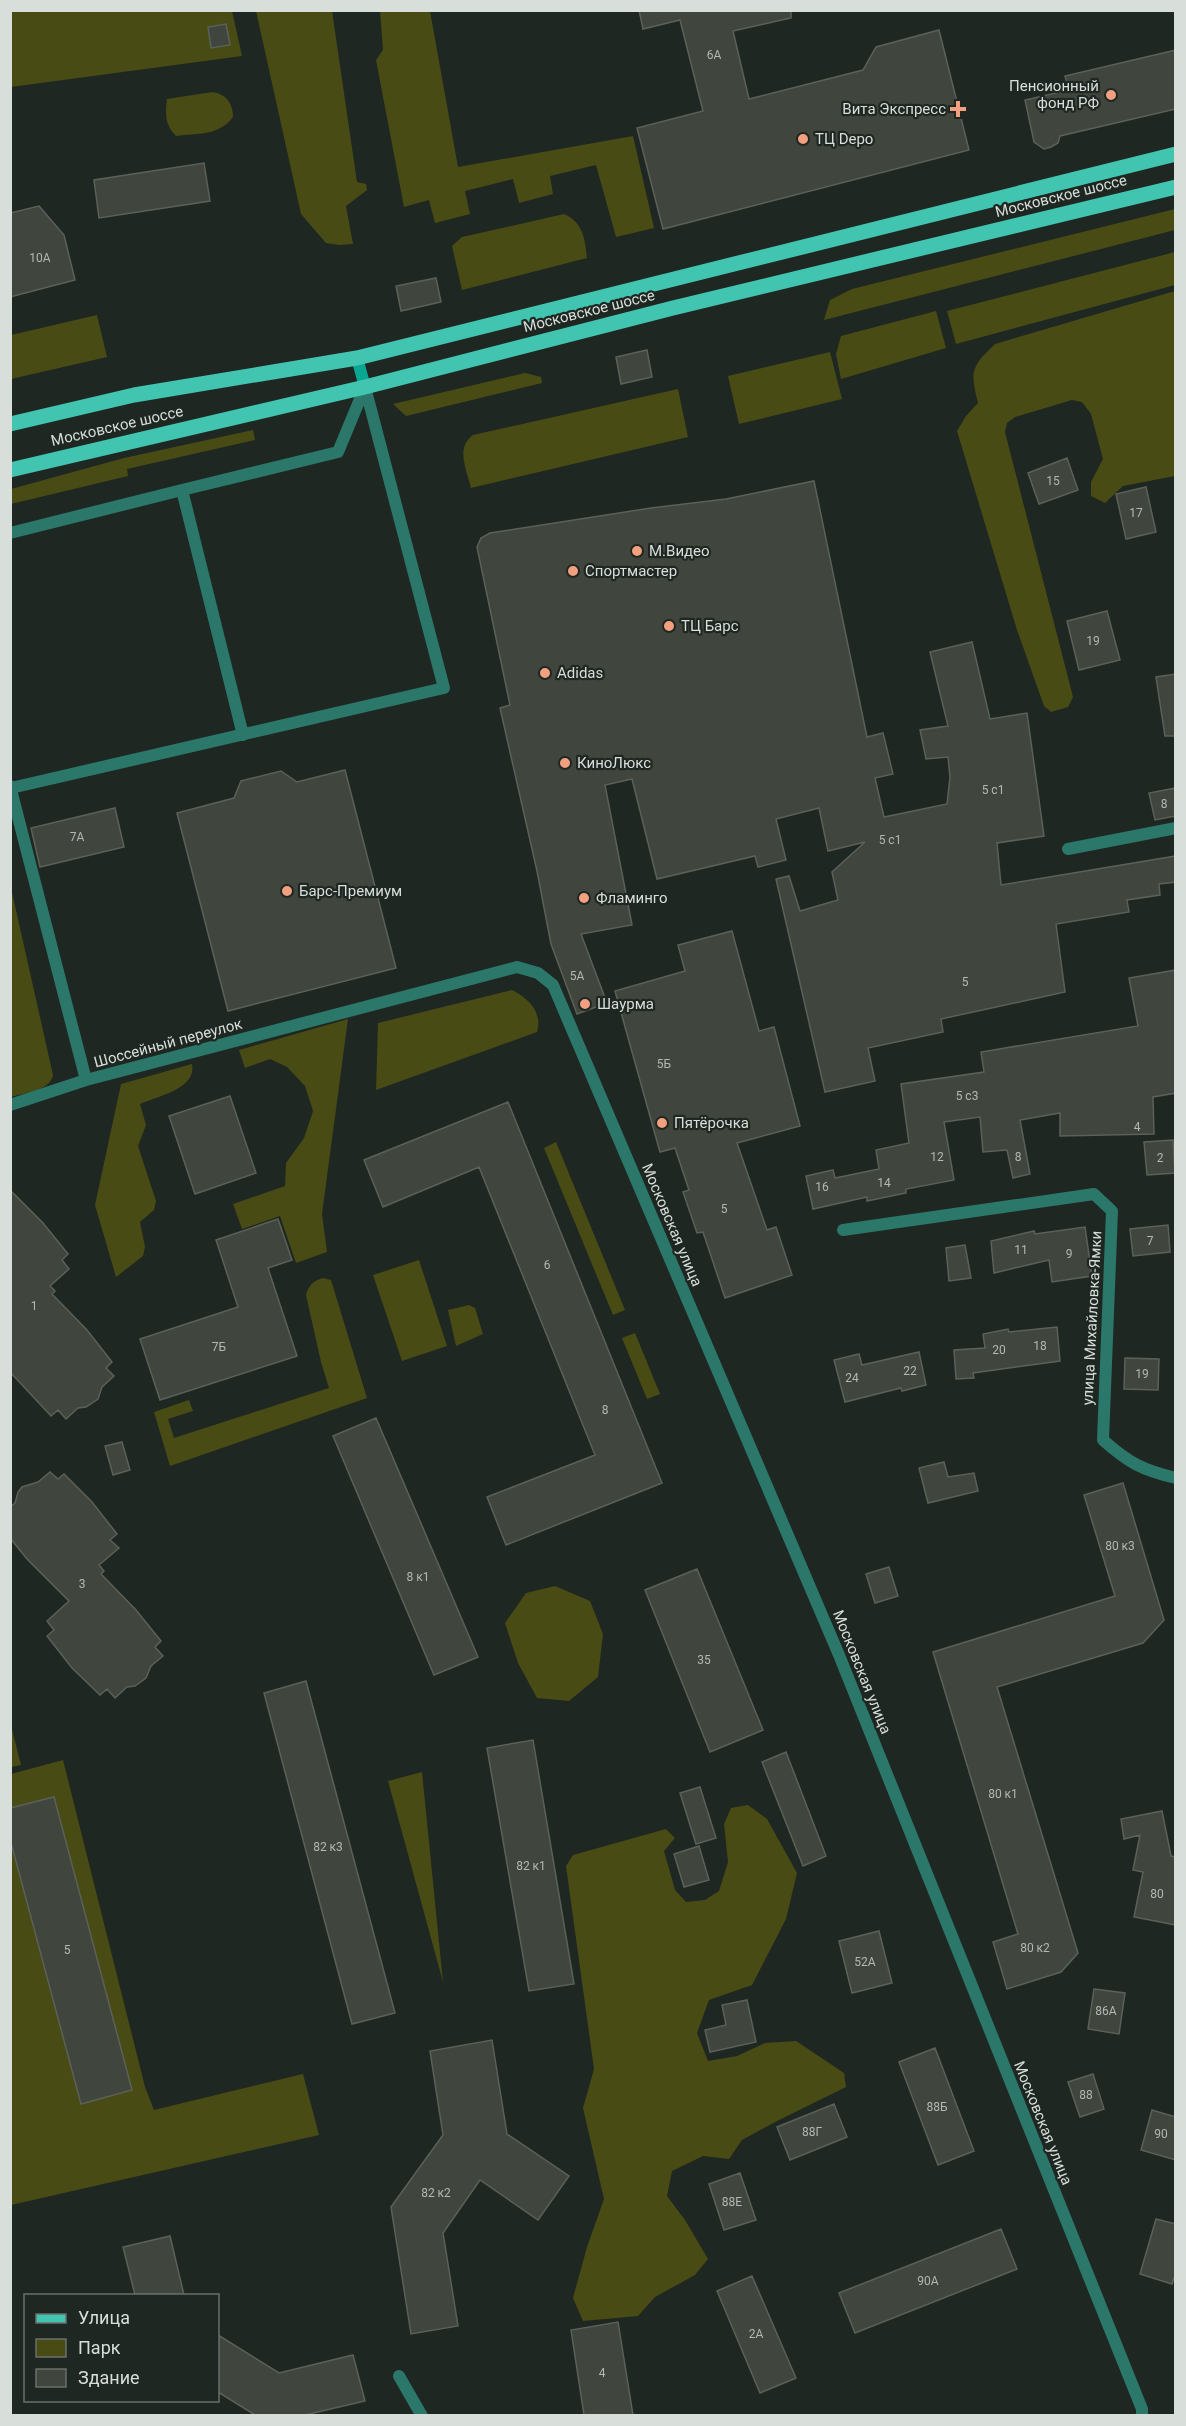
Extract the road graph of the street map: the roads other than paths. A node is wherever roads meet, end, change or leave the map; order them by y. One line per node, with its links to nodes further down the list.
1 (1176, 154): 3 (main road, Московское шоссе)
2 (1176, 187): 4 (main road, Московское шоссе)
3 (357, 358): 4 (main road); 5 (main road, Московское шоссе)
4 (365, 387): 6 (main road, Московское шоссе); 7 (street); 9 (street)
5 (10, 424)
6 (10, 470)
7 (182, 490): 8 (street); 9 (street)
8 (10, 533)
9 (243, 735): 10 (street)
10 (11, 787): 14 (street, Шоссейный переулок)
11 (1176, 828): 12 (street)
12 (1068, 849)
13 (517, 967): 14 (street, Шоссейный переулок); 20 (street, Московская улица)
14 (86, 1080): 15 (street)
15 (10, 1105)
16 (843, 1230): 17 (street, улица Михайловка-Ямки)
17 (1176, 1478)
18 (399, 2376): 19 (street)
19 (422, 2415)
20 (1142, 2415)

